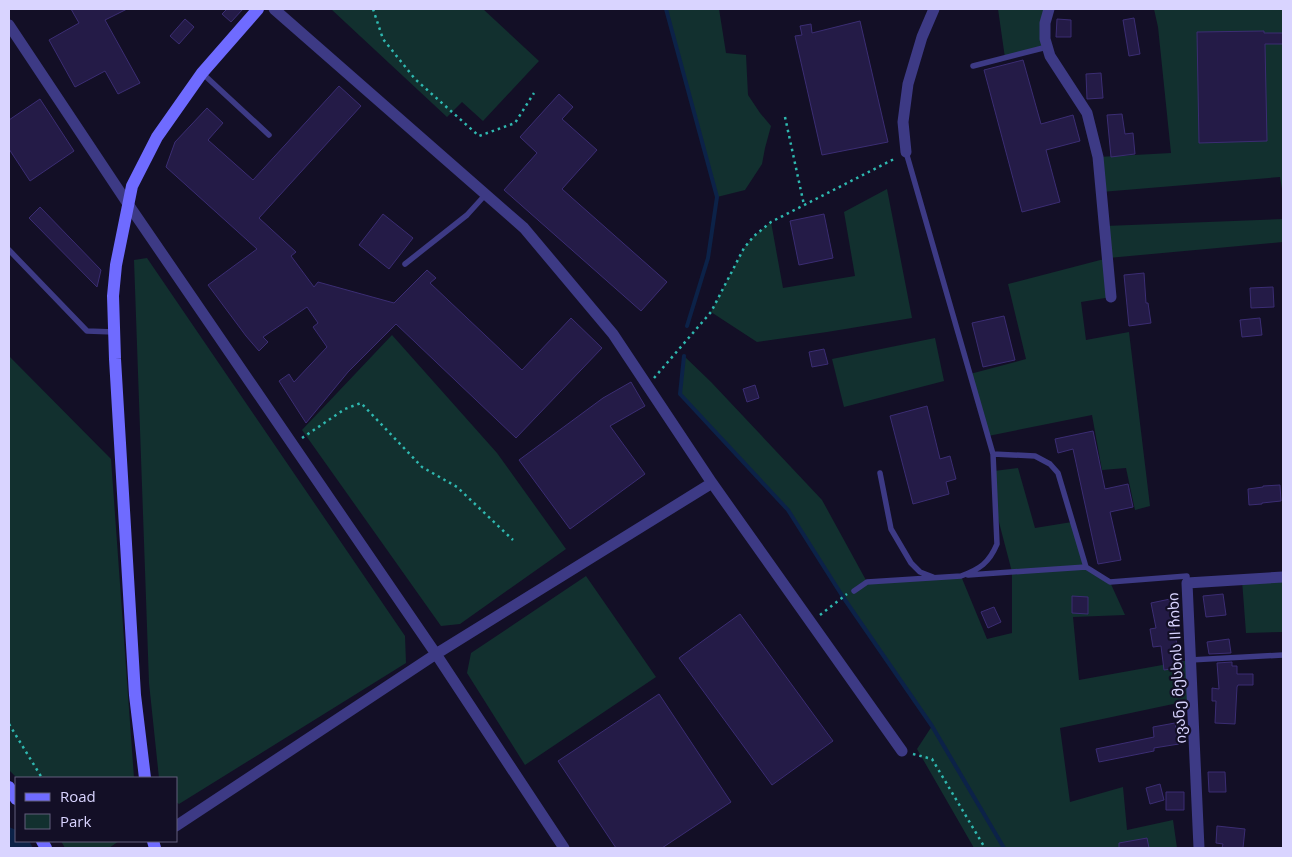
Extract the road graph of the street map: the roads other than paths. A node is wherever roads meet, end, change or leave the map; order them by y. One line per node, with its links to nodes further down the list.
1 (258, 9): 8 (street)
2 (274, 9): 11 (street)
3 (934, 9): 10 (street)
4 (1049, 9): 6 (street)
5 (9, 25): 12 (street)
6 (1047, 47): 7 (lane); 15 (street)
7 (973, 66)
8 (202, 73): 9 (lane); 12 (street)
9 (269, 135)
10 (906, 152): 17 (lane)
11 (486, 194): 14 (lane); 19 (street)
12 (128, 204): 16 (street); 26 (street)
13 (9, 250): 16 (lane)
14 (405, 264)
15 (1111, 297)
16 (114, 332): 30 (street)
17 (993, 454): 20 (lane); 21 (lane)
18 (880, 473): 22 (lane)
19 (712, 483): 26 (street); 29 (street)
20 (1086, 567): 21 (lane); 24 (lane)
21 (961, 576): 22 (lane)
22 (934, 577): 25 (lane)
23 (1283, 577): 24 (street, ივანე მესხის II ჩიხი)
24 (1187, 583): 28 (street, ივანე მესხის II ჩიხი)
25 (854, 590)
26 (436, 654): 31 (street); 32 (street)
27 (1283, 655): 28 (lane)
28 (1190, 660): 33 (street, ივანე მესხის II ჩიხი)
29 (902, 751)
30 (146, 777)
31 (178, 825)
32 (564, 848)
33 (1199, 848)

